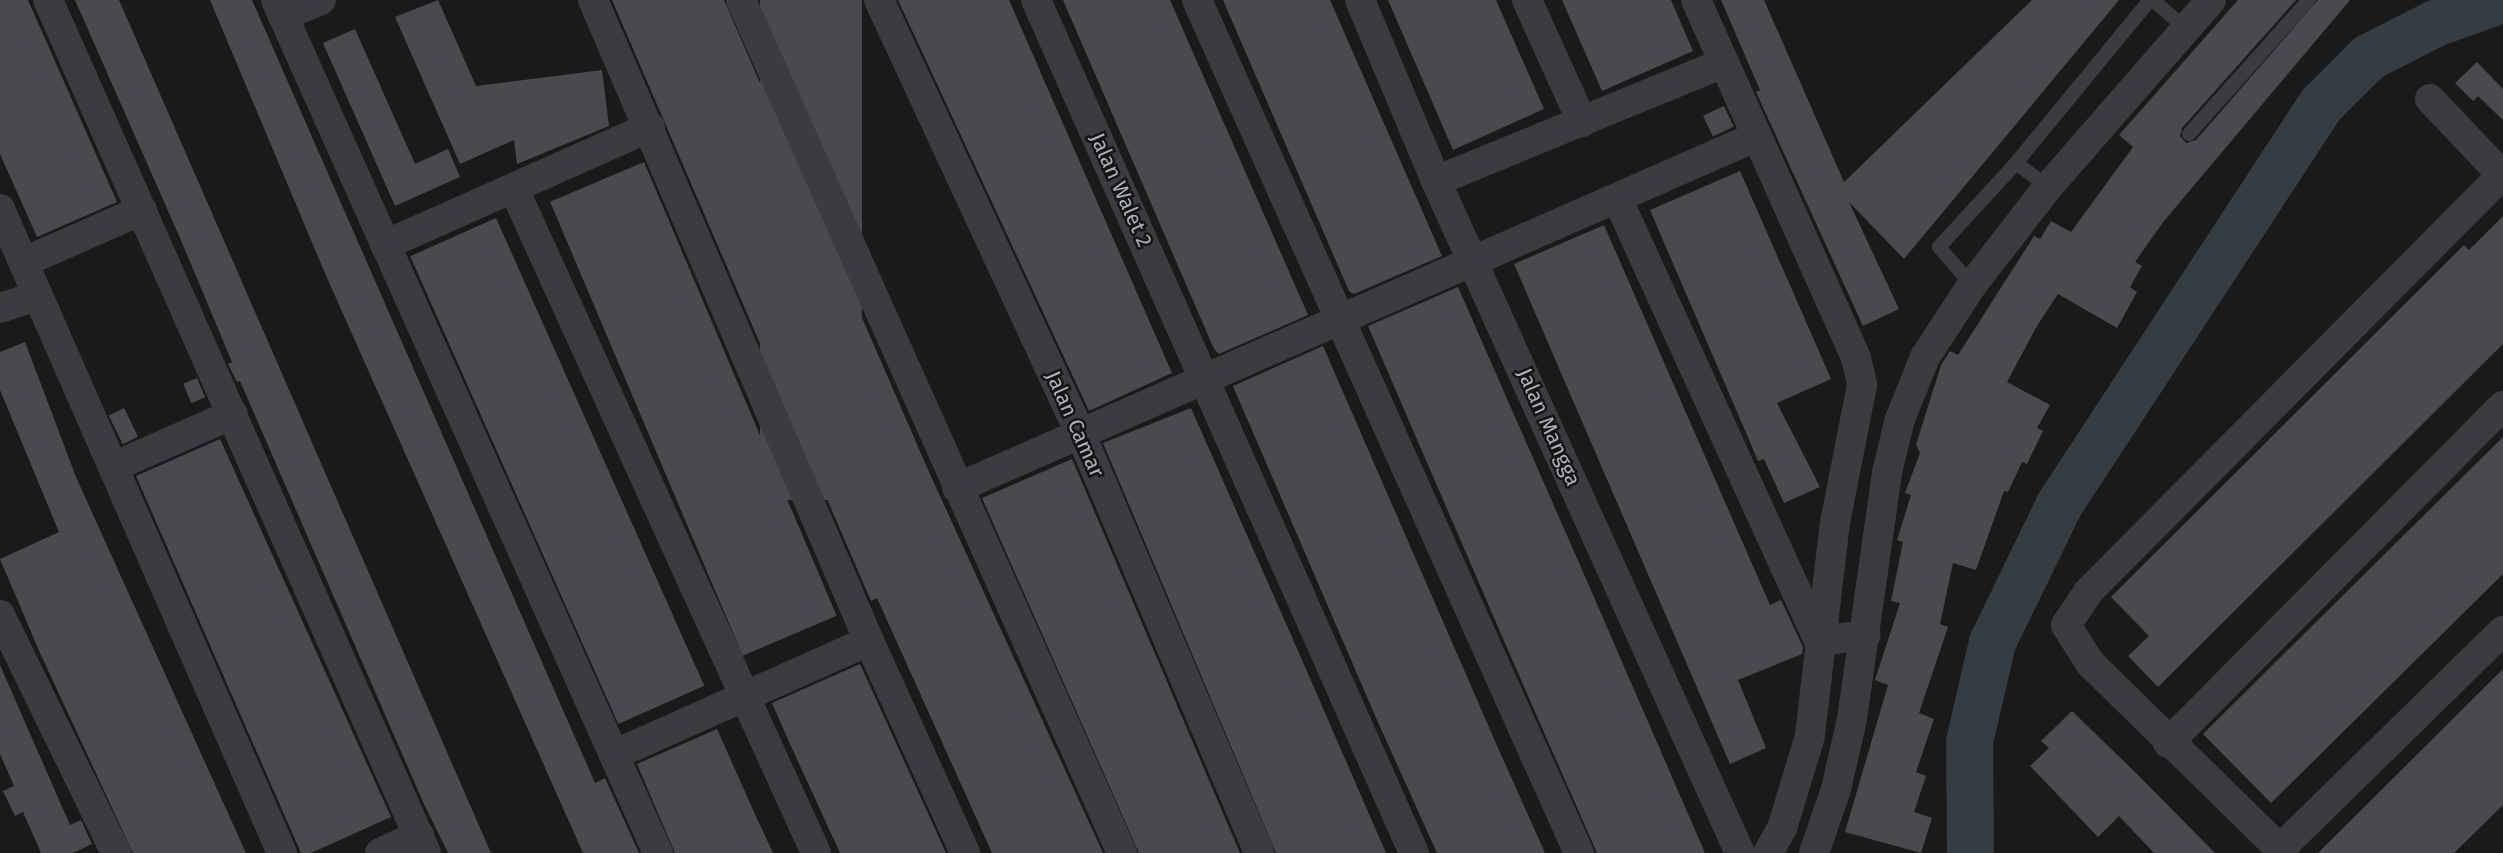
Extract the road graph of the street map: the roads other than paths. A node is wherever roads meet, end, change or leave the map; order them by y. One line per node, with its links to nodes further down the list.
1 (48, 0): 29 (street)
2 (321, 0): 14 (street)
3 (593, 0): 19 (street)
4 (741, 0): 42 (street)
5 (879, 0): 40 (street, Jalan Camar)
6 (1036, 0): 37 (street, Jalan Walet 2)
7 (1197, 0): 36 (street)
8 (1360, 0): 24 (street, Jalan Mangga)
9 (1527, 0): 18 (street)
10 (1696, 0): 16 (street)
11 (2151, 0): 15 (lane); 22 (lane)
12 (2211, 0): 15 (street)
13 (2309, 0): 20 (lane)
14 (279, 8): 30 (street)
15 (2186, 29): 25 (street)
16 (1724, 63): 18 (street); 21 (street)
17 (2430, 99): 23 (street)
18 (1582, 122): 24 (street)
19 (650, 127): 26 (street); 47 (street)
20 (2189, 134)
21 (1755, 137): 27 (street); 46 (street)
22 (2016, 163): 25 (lane); 33 (lane)
23 (2502, 176): 49 (street)
24 (1436, 181): 31 (street, Jalan Mangga)
25 (2048, 187): 33 (street)
26 (514, 189): 30 (street); 48 (street)
27 (1618, 200): 31 (street); 46 (street)
28 (0, 209): 32 (street)
29 (142, 210): 32 (street); 39 (street)
30 (385, 245): 50 (street)
31 (1474, 261): 36 (street); 63 (street, Jalan Mangga)
32 (24, 262): 34 (street)
33 (1972, 285): 45 (street)
34 (36, 296): 35 (street); 41 (street)
35 (0, 308)
36 (1341, 323): 37 (street); 62 (street)
37 (1206, 380): 40 (street); 61 (street, Jalan Walet 2)
38 (2503, 406): 49 (street)
39 (233, 414): 41 (street); 51 (street)
40 (1081, 435): 42 (street); 60 (street, Jalan Camar)
41 (113, 467): 54 (street)
42 (957, 488): 59 (street)
43 (0, 615): 53 (street)
44 (2503, 631): 52 (street)
45 (1866, 635): 46 (street); 65 (street)
46 (1819, 641): 64 (street)
47 (869, 642): 48 (street); 58 (street)
48 (748, 696): 50 (street); 57 (street)
49 (2168, 743): 52 (street)
50 (616, 754): 56 (street)
51 (422, 844): 55 (street)
52 (2282, 851)
53 (116, 853)
54 (282, 853)
55 (380, 853)
56 (658, 853)
57 (816, 853)
58 (965, 853)
59 (1122, 853)
60 (1259, 853)
61 (1414, 853)
62 (1579, 853)
63 (1740, 853)
64 (1768, 853)
65 (1814, 853)

